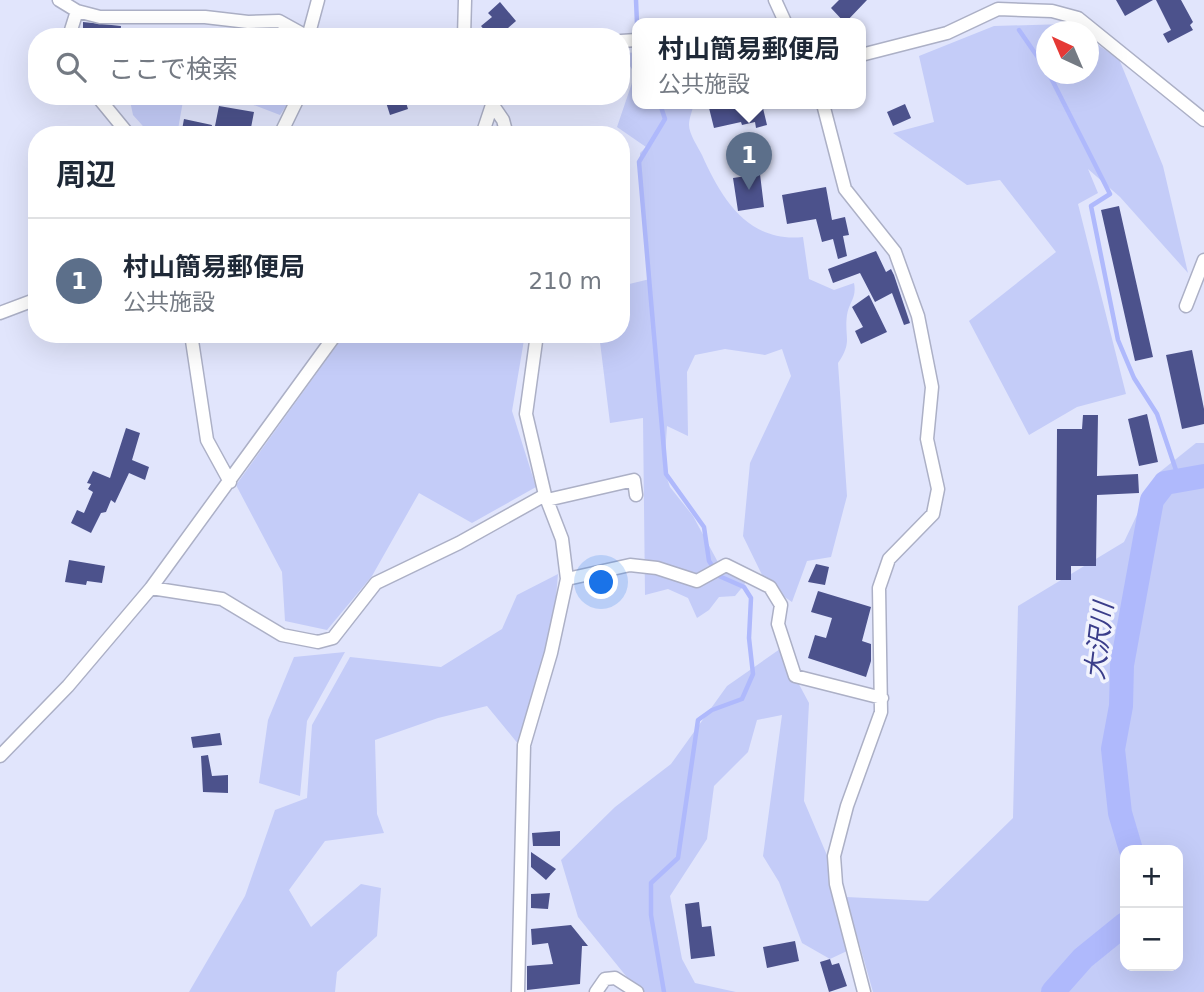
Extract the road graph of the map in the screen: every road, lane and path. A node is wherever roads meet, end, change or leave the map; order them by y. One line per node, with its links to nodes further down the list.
1 (59, 0): 6 (street)
2 (318, 0): 10 (street)
3 (465, 0): 11 (street)
4 (775, 0): 7 (street)
5 (1053, 6): 12 (street); 18 (street)
6 (77, 11): 8 (street); 9 (street)
7 (783, 18)
8 (72, 28)
9 (292, 28)
10 (310, 28)
11 (464, 28)
12 (866, 54)
13 (104, 105): 19 (street)
14 (295, 105): 20 (street)
15 (491, 105): 21 (street)
16 (496, 105): 22 (street)
17 (824, 109): 35 (street)
18 (1204, 120)
19 (122, 126)
20 (284, 126)
21 (485, 126)
22 (505, 126)
23 (1204, 260): 25 (street)
24 (28, 302): 26 (street)
25 (1186, 306)
26 (0, 313)
27 (192, 343): 30 (street)
28 (330, 343): 30 (street)
29 (536, 343): 32 (street)
30 (230, 482): 34 (street)
31 (636, 495): 32 (street)
32 (546, 497): 33 (street); 34 (street)
33 (566, 579): 35 (street); 37 (street)
34 (151, 588): 36 (street)
35 (882, 698): 40 (street)
36 (0, 756)
37 (518, 992)
38 (596, 992): 39 (street)
39 (637, 992)
40 (864, 992)

